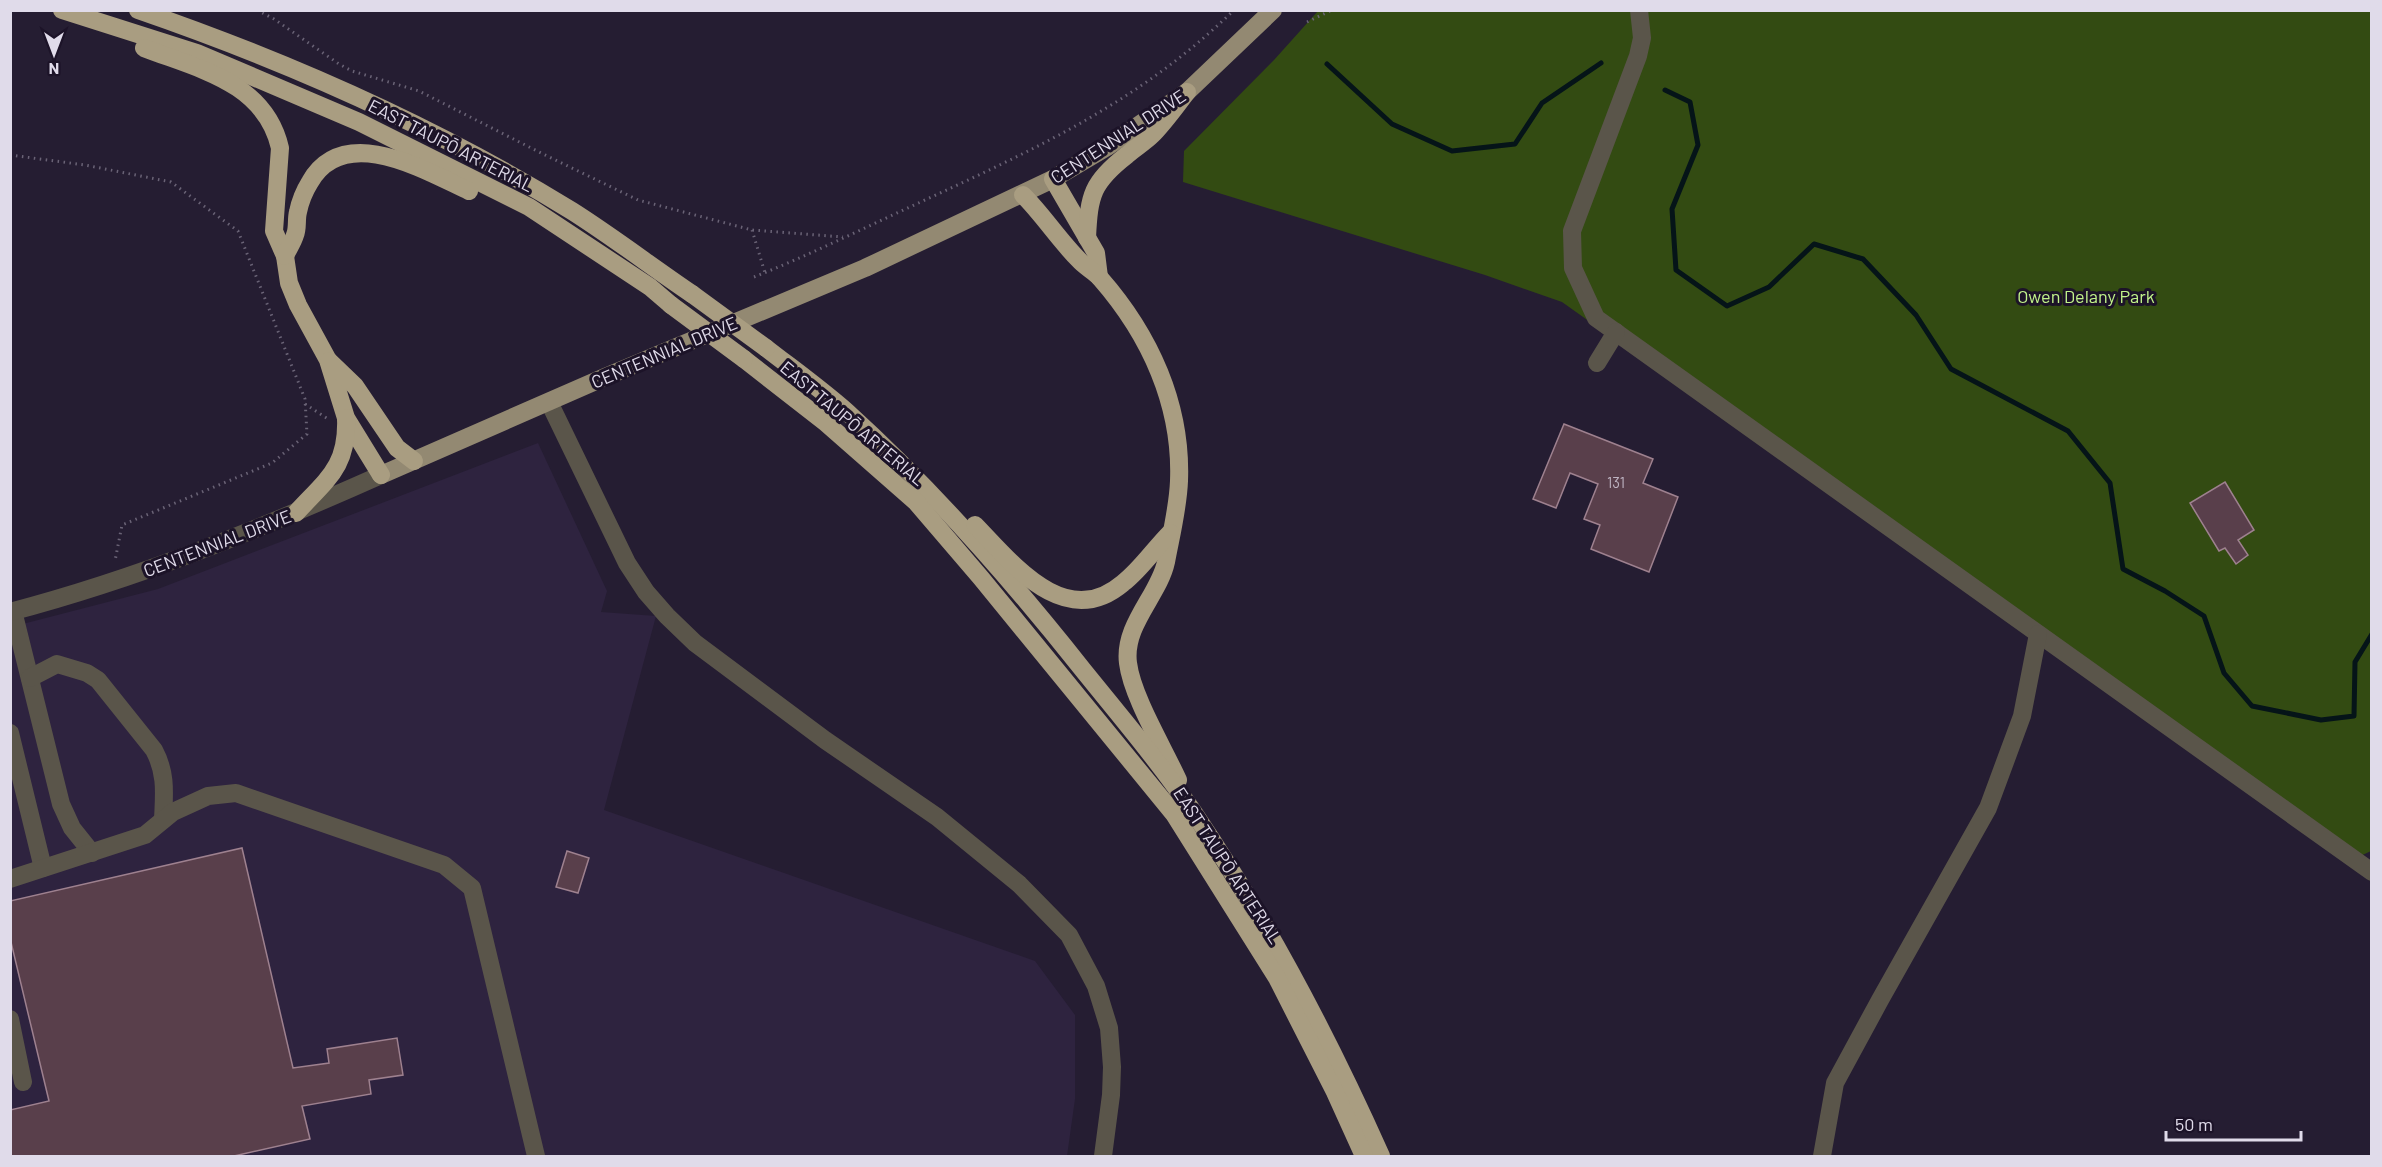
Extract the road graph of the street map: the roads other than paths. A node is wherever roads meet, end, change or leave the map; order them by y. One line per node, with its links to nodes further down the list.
1 (50, 10): 10 (highway)
2 (62, 10): 12 (highway, EAST TAUPŌ ARTERIAL)
3 (138, 10): 18 (highway, EAST TAUPŌ ARTERIAL, bridge)
4 (1273, 10): 6 (main road, CENTENNIAL DRIVE)
5 (1640, 10): 13 (street)
6 (1187, 92): 7 (main road, CENTENNIAL DRIVE); 9 (highway)
7 (1053, 179): 8 (main road, CENTENNIAL DRIVE); 9 (highway)
8 (1023, 195): 11 (highway); 16 (main road, CENTENNIAL DRIVE)
9 (1088, 238): 11 (highway)
10 (285, 256): 12 (highway); 14 (highway)
11 (1099, 277): 22 (highway)
12 (650, 287): 37 (highway, EAST TAUPŌ ARTERIAL, bridge)
13 (1616, 332): 15 (street); 24 (street)
14 (328, 360): 17 (highway); 19 (highway)
15 (1596, 363)
16 (549, 402): 19 (main road, CENTENNIAL DRIVE); 36 (street)
17 (346, 418): 20 (highway); 21 (highway)
18 (873, 436): 22 (highway); 27 (highway, EAST TAUPŌ ARTERIAL)
19 (414, 461): 20 (main road, CENTENNIAL DRIVE)
20 (381, 476): 21 (street, CENTENNIAL DRIVE)
21 (296, 513): 23 (street, CENTENNIAL DRIVE)
22 (1170, 533): 27 (highway)
23 (12, 612): 25 (street)
24 (2038, 634): 31 (street); 39 (street)
25 (30, 678): 28 (street); 29 (street)
26 (10, 733): 30 (street)
27 (1193, 811): 38 (highway, EAST TAUPŌ ARTERIAL)
28 (163, 820): 29 (street); 35 (street)
29 (92, 853): 30 (street)
30 (43, 868): 32 (street)
31 (2372, 872)
32 (10, 879)
33 (10, 1019): 34 (street)
34 (23, 1082)
35 (536, 1156)
36 (1103, 1156)
37 (1364, 1156)
38 (1381, 1156)
39 (1822, 1156)

